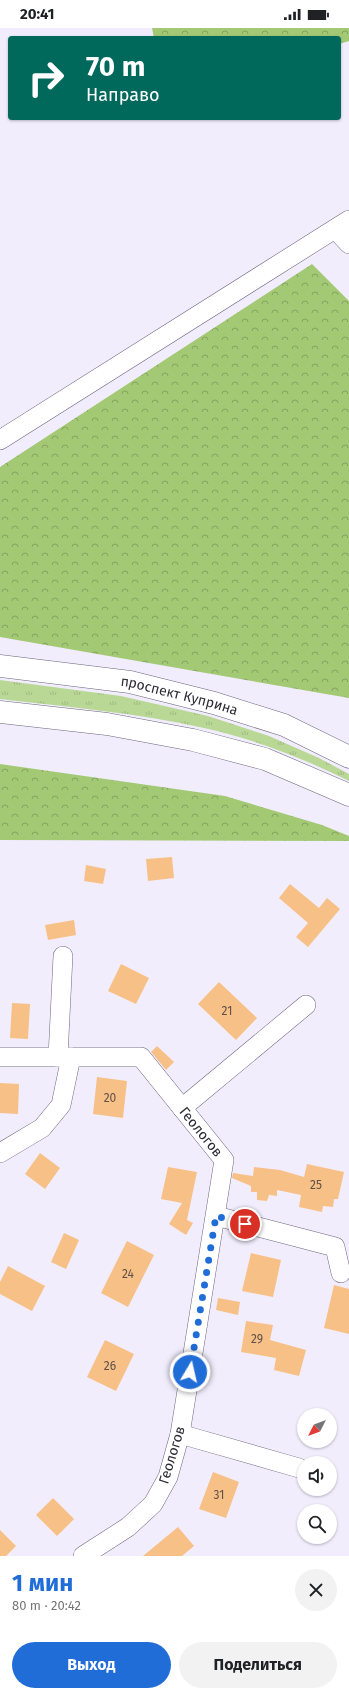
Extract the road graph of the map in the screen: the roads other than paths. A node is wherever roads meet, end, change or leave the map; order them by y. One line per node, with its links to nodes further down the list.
1 (342, 225): 2 (street); 3 (street)
2 (349, 244)
3 (0, 440)
4 (0, 666): 6 (main road, проспект Куприна)
5 (0, 712): 7 (main road)
6 (349, 757)
7 (349, 795)
8 (63, 956): 11 (street)
9 (306, 1005): 12 (street)
10 (0, 1057): 11 (street, Геологов)
11 (65, 1057): 12 (street, Геологов); 13 (street)
12 (182, 1108): 14 (street, Геологов)
13 (0, 1153)
14 (216, 1216): 15 (street); 16 (street, Геологов)
15 (341, 1273)
16 (180, 1434): 17 (street); 18 (street, Геологов)
17 (297, 1467)
18 (84, 1556)

